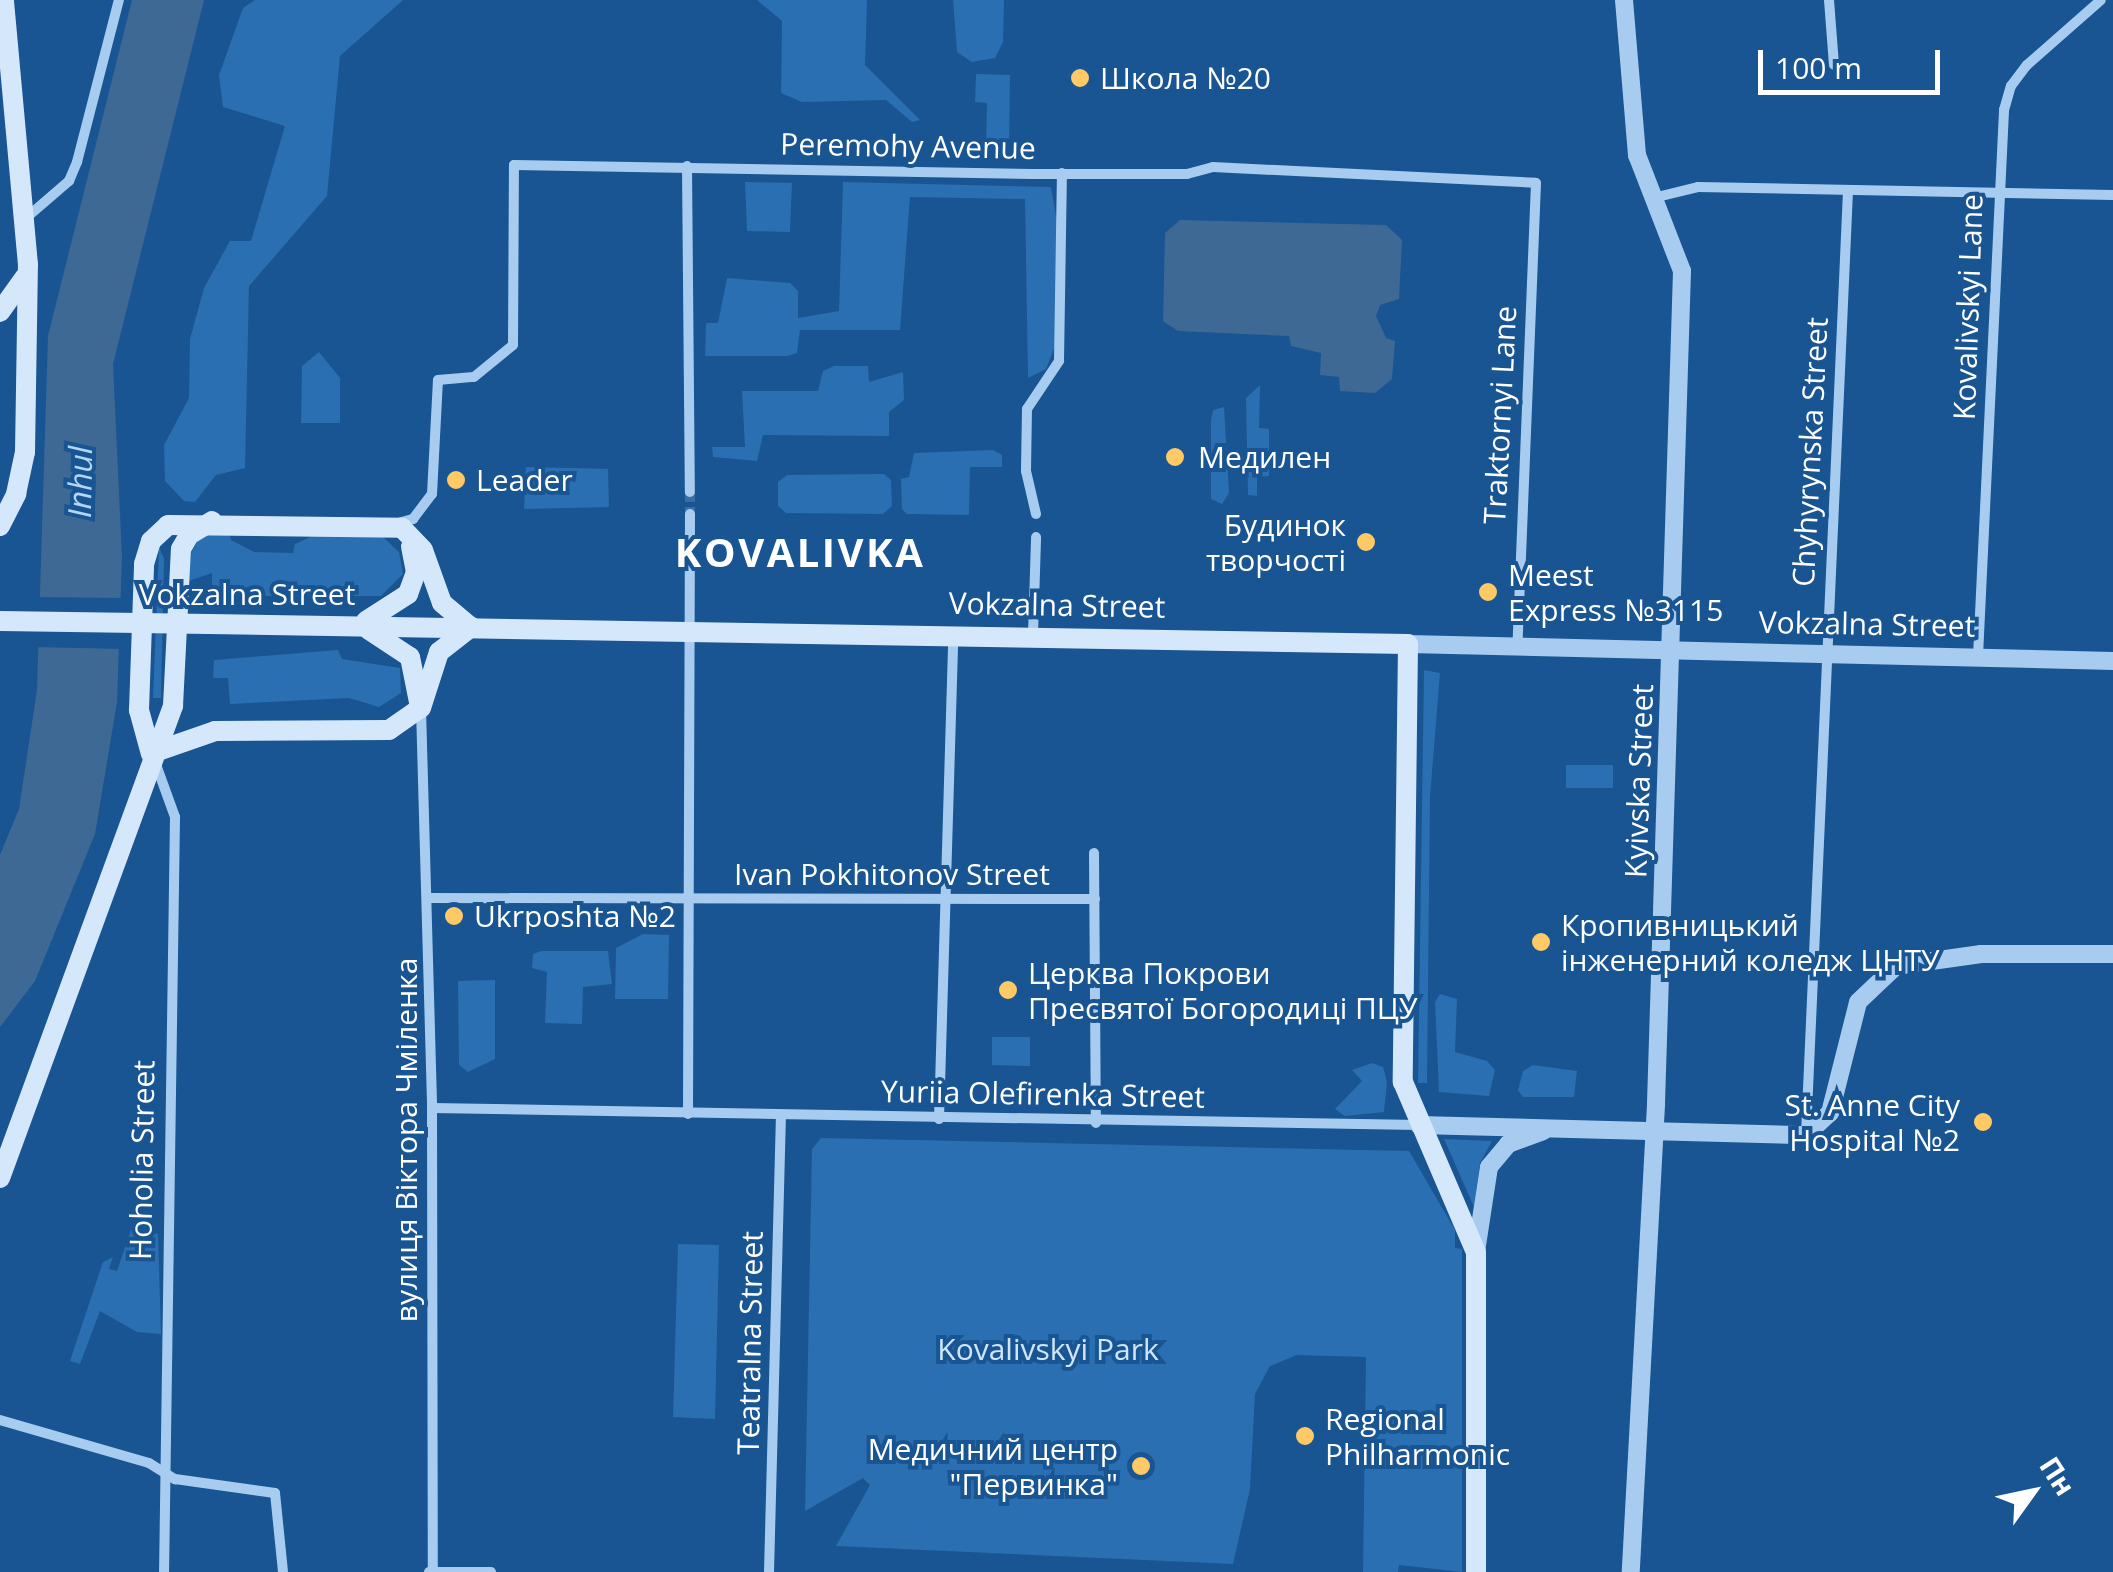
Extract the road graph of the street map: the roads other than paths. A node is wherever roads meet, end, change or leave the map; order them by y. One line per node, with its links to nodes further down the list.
1 (4, 0): 14 (main road)
2 (119, 0): 14 (street)
3 (1624, 0): 13 (street, Kyivska Street)
4 (1829, 0): 6 (street)
5 (2101, 0): 11 (street, Kovalivskyi Lane)
6 (1834, 66)
7 (687, 166): 8 (street, Peremohy Avenue); 17 (street); 22 (street, Peremohy Avenue)
8 (1062, 174): 9 (street, Peremohy Avenue); 19 (street)
9 (1536, 183): 31 (street, Traktornyi Lane)
10 (1848, 192): 11 (street); 13 (street); 33 (street, Chyhyrynska Street)
11 (1996, 194): 12 (street); 34 (street, Kovalivskyi Lane)
12 (2113, 196)
13 (1652, 198): 32 (street, Kyivska Street)
14 (26, 218): 15 (main road)
15 (28, 265): 16 (main road); 20 (main road)
16 (0, 312)
17 (690, 492)
18 (690, 514): 27 (street)
19 (1036, 514)
20 (3, 516)
21 (212, 522): 22 (main road); 36 (main road); 39 (main road)
22 (389, 524): 25 (main road); 26 (main road)
23 (1036, 538): 29 (street)
24 (0, 621): 25 (main road, Vokzalna Street, bridge)
25 (352, 624): 26 (main road, Vokzalna Street); 37 (main road)
26 (471, 627): 27 (main road, Vokzalna Street); 37 (main road)
27 (690, 630): 28 (main road, Vokzalna Street); 42 (street, Ivan Pokhitonov Street)
28 (953, 634): 29 (main road, Vokzalna Street); 43 (street)
29 (1033, 634): 30 (main road, Vokzalna Street)
30 (1408, 644): 31 (street, Vokzalna Street); 51 (main road)
31 (1516, 650): 32 (street, Vokzalna Street)
32 (1671, 650): 33 (street, Vokzalna Street); 53 (street, Kyivska Street)
33 (1825, 654): 34 (street, Vokzalna Street); 54 (street, Chyhyrynska Street)
34 (1978, 656): 35 (street, Vokzalna Street)
35 (2113, 661)
36 (174, 691): 38 (main road); 39 (main road)
37 (421, 708): 38 (main road); 41 (street, вулиця Віктора Чміленка)
38 (215, 731): 39 (main road)
39 (151, 754): 55 (main road); 58 (street, Hoholia Street)
40 (1094, 853): 44 (street)
41 (429, 898): 42 (street, Ivan Pokhitonov Street); 46 (street, вулиця Віктора Чміленка)
42 (690, 898): 43 (street, Ivan Pokhitonov Street); 47 (street, Ivan Pokhitonov Street)
43 (945, 899): 44 (street, Ivan Pokhitonov Street); 49 (street)
44 (1094, 899): 50 (street)
45 (2113, 954): 54 (street)
46 (432, 1108): 47 (street, Yuriia Olefirenka Street); 61 (street, вулиця Віктора Чміленка)
47 (688, 1114): 48 (street, Yuriia Olefirenka Street)
48 (780, 1116): 49 (street, Yuriia Olefirenka Street); 63 (street, Teatralna Street)
49 (939, 1119): 50 (street, Yuriia Olefirenka Street)
50 (1096, 1123): 51 (street, Yuriia Olefirenka Street)
51 (1418, 1125): 52 (street, Yuriia Olefirenka Street); 56 (main road)
52 (1562, 1126): 53 (street, Yuriia Olefirenka Street); 56 (street)
53 (1652, 1129): 54 (street, Yuriia Olefirenka Street); 65 (street, Kyivska Street)
54 (1806, 1135)
55 (0, 1178)
56 (1476, 1252): 64 (main road)
57 (0, 1420): 58 (street)
58 (165, 1474): 59 (street, Hoholia Street); 60 (street)
59 (164, 1572)
60 (283, 1572)
61 (432, 1572): 62 (street)
62 (491, 1572)
63 (769, 1572)
64 (1476, 1572)
65 (1631, 1572)

